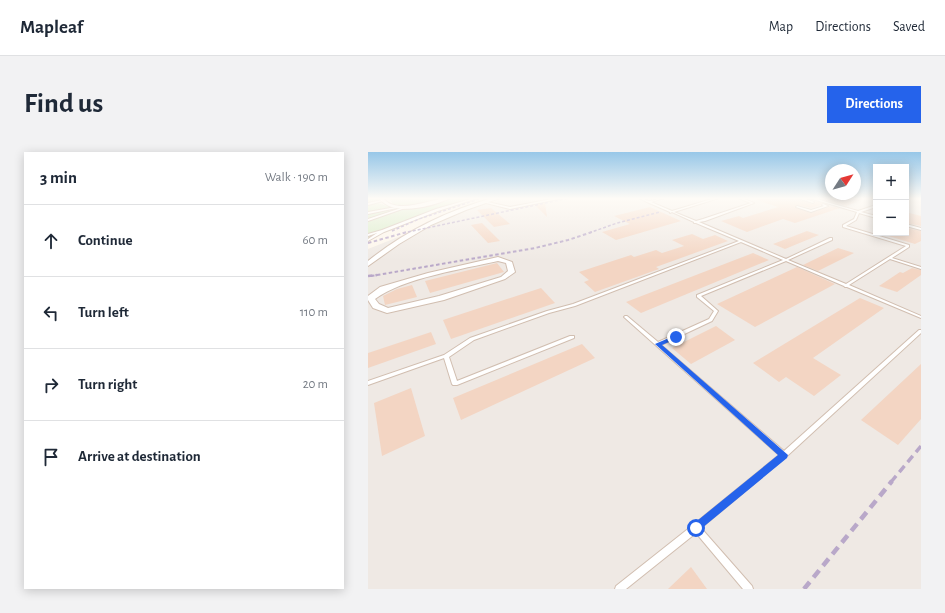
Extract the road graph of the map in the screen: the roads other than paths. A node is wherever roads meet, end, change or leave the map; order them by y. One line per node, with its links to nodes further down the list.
1 (415, 218): 9 (lane)
2 (442, 218): 16 (street)
3 (686, 218): 6 (lane)
4 (709, 218): 6 (lane)
5 (855, 218): 14 (lane)
6 (695, 222): 13 (lane)
7 (909, 226): 8 (lane)
8 (921, 229)
9 (383, 231): 10 (lane); 12 (lane)
10 (368, 235)
11 (831, 239): 15 (lane)
12 (368, 240)
13 (741, 242): 15 (lane); 25 (lane)
14 (890, 258): 17 (lane); 18 (lane)
15 (785, 260): 18 (lane); 24 (lane)
16 (368, 264)
17 (921, 268)
18 (846, 286): 21 (lane)
19 (370, 298): 19 (street)
20 (626, 317): 24 (lane)
21 (921, 317)
22 (921, 331): 27 (lane)
23 (572, 337): 25 (lane)
24 (658, 344): 27 (lane)
25 (446, 356): 26 (lane)
26 (368, 383)
27 (784, 455): 28 (lane)
28 (696, 528): 29 (lane); 30 (lane)
29 (619, 589)
30 (749, 589)

